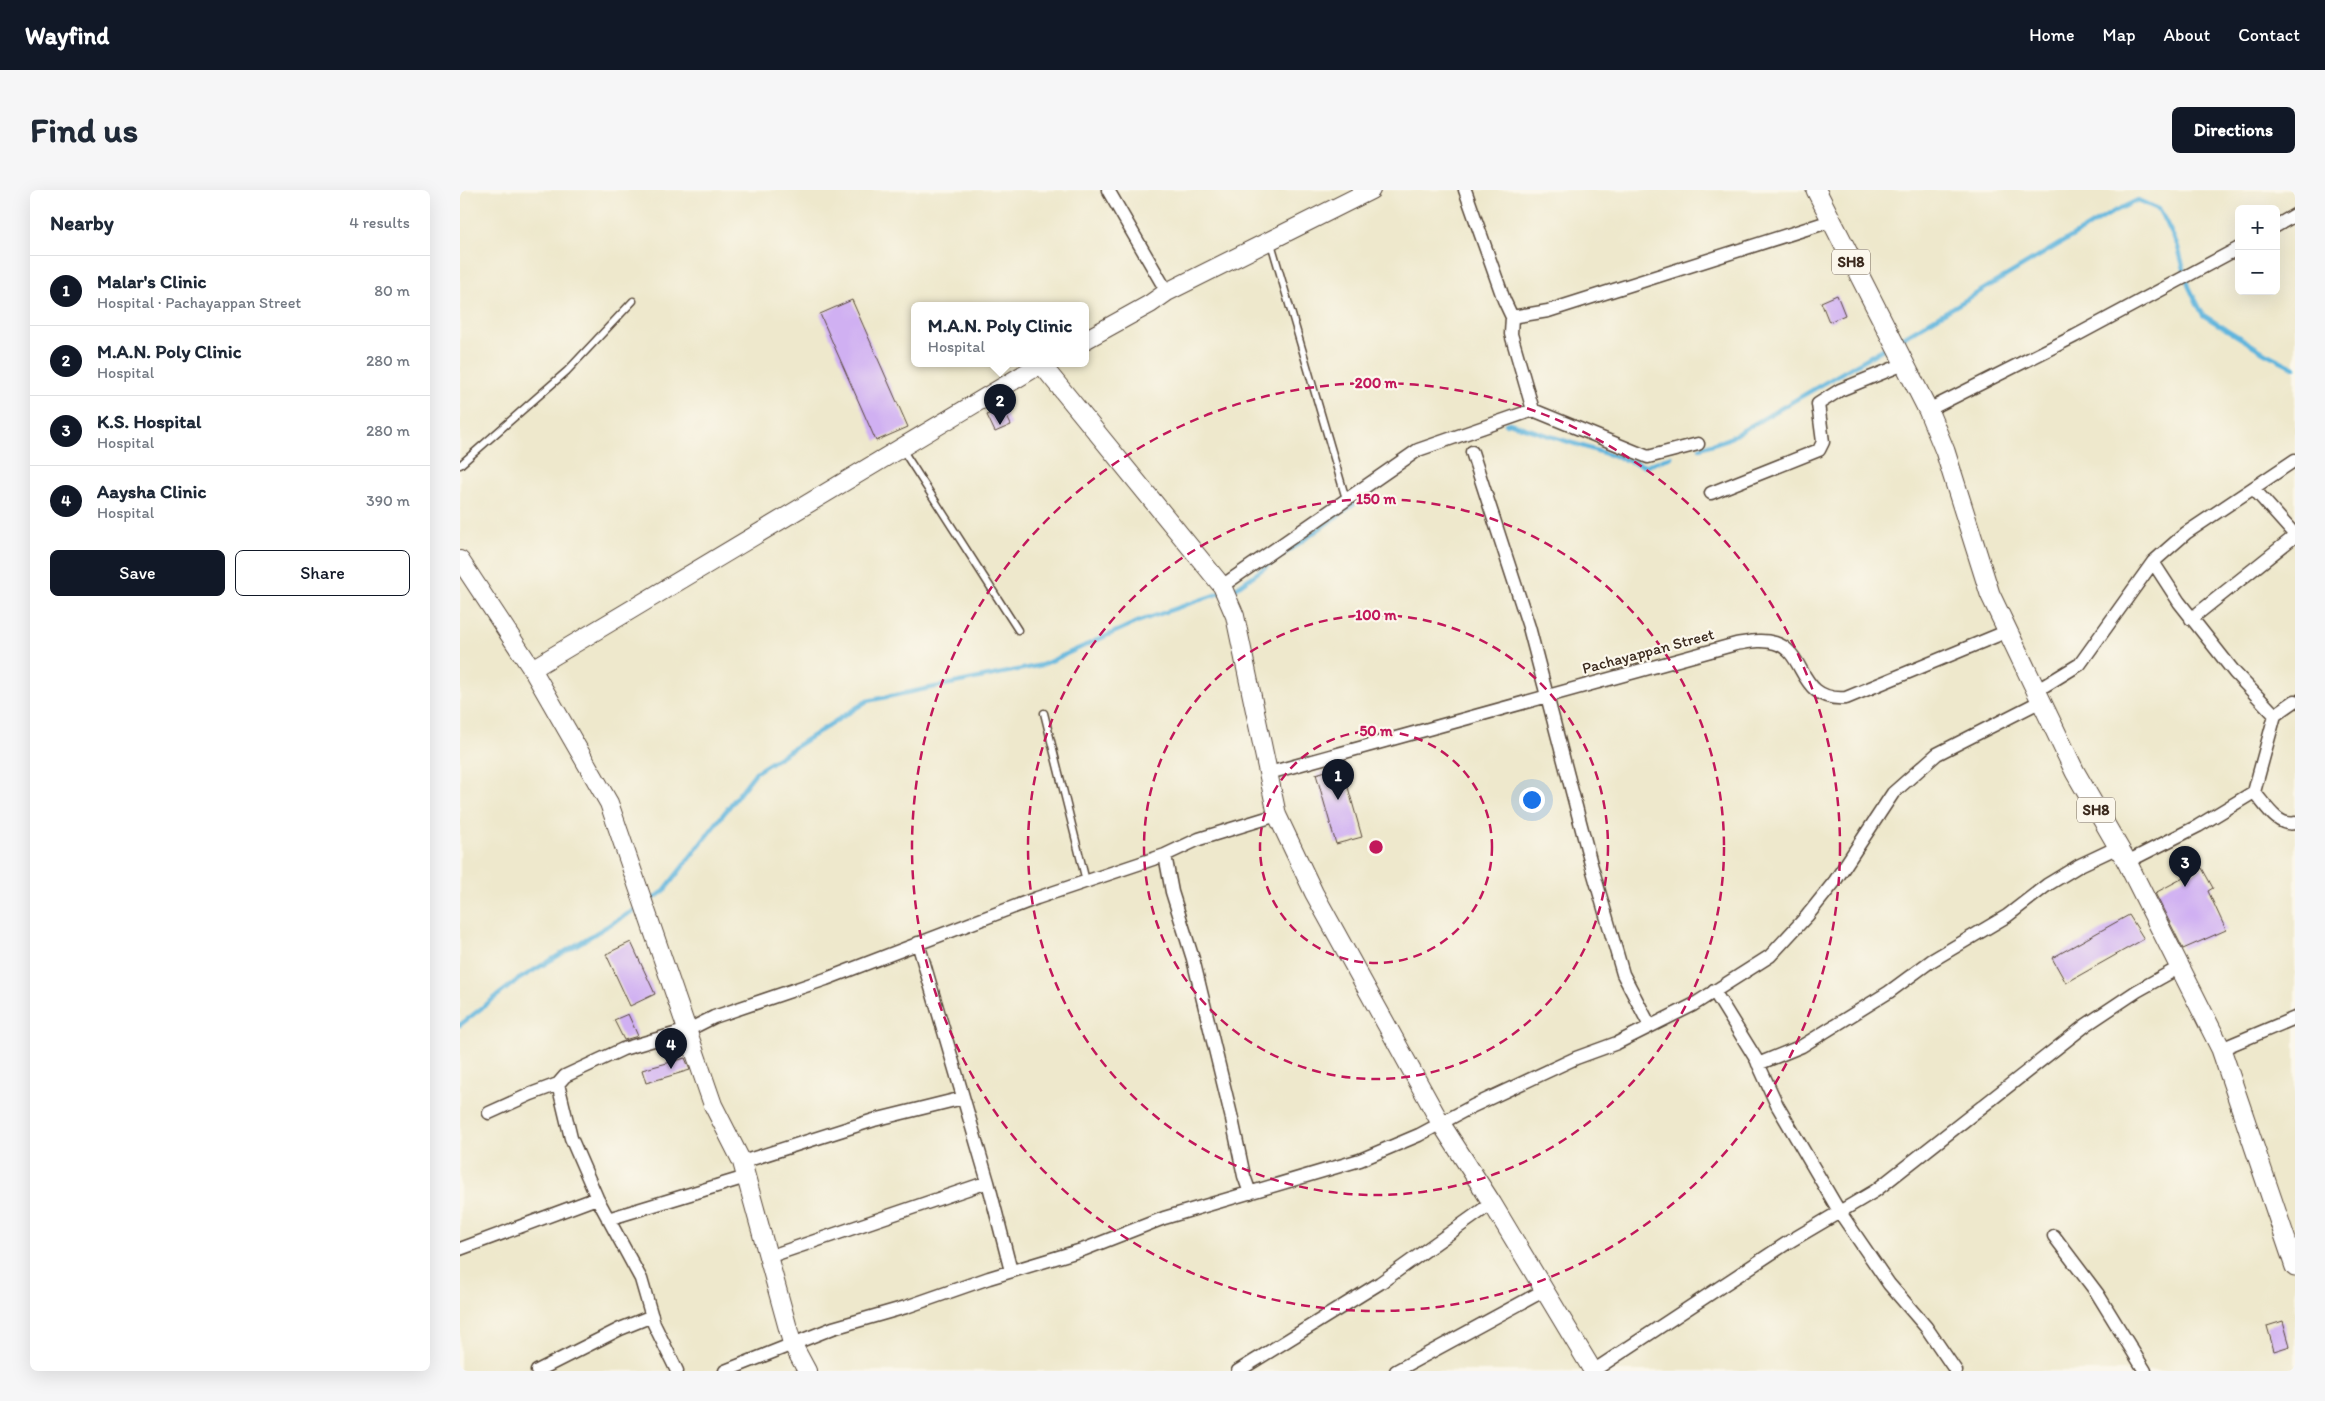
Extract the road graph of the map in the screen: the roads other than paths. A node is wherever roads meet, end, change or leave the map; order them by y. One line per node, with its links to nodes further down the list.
1 (1108, 190): 10 (street)
2 (1371, 190): 8 (street)
3 (1465, 190): 12 (street)
4 (1816, 190): 6 (main road, SH8)
5 (2295, 215): 7 (street)
6 (1831, 221): 12 (street); 14 (main road, SH8)
7 (2280, 224)
8 (1270, 242): 10 (street); 26 (lane)
9 (2235, 250): 18 (street)
10 (1167, 292): 13 (street)
11 (633, 301): 23 (lane)
12 (1512, 316): 17 (street)
13 (1089, 338)
14 (1901, 358): 18 (main road, SH8); 25 (street)
15 (1036, 367): 20 (street)
16 (1043, 367): 30 (street)
17 (1533, 410): 19 (street); 26 (street)
18 (1928, 410): 33 (main road, SH8)
19 (1698, 444)
20 (902, 448): 32 (lane); 34 (street)
21 (1472, 452): 35 (street)
22 (2295, 460): 24 (street)
23 (460, 465)
24 (2253, 488): 27 (street); 29 (street)
25 (1711, 492)
26 (1346, 499): 30 (street)
27 (2295, 536): 31 (street)
28 (460, 560): 34 (street)
29 (2153, 562): 31 (street); 36 (street)
30 (1222, 586): 40 (street)
31 (2191, 619): 39 (street)
32 (1018, 630)
33 (2008, 632): 35 (street, Pachayappan Street); 36 (main road, SH8)
34 (532, 669): 52 (street)
35 (1547, 695): 40 (street, Pachayappan Street); 51 (street)
36 (2039, 696): 45 (main road, SH8); 49 (street)
37 (2295, 701): 39 (street)
38 (1044, 713): 46 (lane)
39 (2275, 714): 41 (street)
40 (1269, 773): 42 (street)
41 (2254, 792): 43 (street); 45 (street)
42 (1277, 815): 44 (street); 58 (street)
43 (2295, 823)
44 (1165, 855): 46 (street); 61 (street)
45 (2121, 855): 48 (main road, SH8); 54 (street)
46 (1086, 881): 47 (street)
47 (918, 944): 52 (street); 56 (street)
48 (2180, 967): 53 (main road, SH8); 64 (street)
49 (1714, 991): 51 (street); 54 (street)
50 (2295, 1018): 53 (street)
51 (1650, 1026): 58 (street)
52 (688, 1030): 55 (street); 59 (street)
53 (2221, 1049): 69 (main road, SH8)
54 (1758, 1064): 64 (street)
55 (558, 1084): 57 (street); 62 (street)
56 (964, 1098): 59 (street); 60 (street)
57 (489, 1113)
58 (1440, 1122): 61 (street); 63 (street)
59 (744, 1169): 65 (street); 68 (street)
60 (988, 1182): 68 (street); 70 (street)
61 (1250, 1193): 70 (street)
62 (598, 1198): 65 (street); 67 (street)
63 (1492, 1203): 71 (street); 78 (street)
64 (1839, 1211): 80 (street); 81 (street)
65 (608, 1219): 72 (street)
66 (2054, 1236): 82 (street)
67 (460, 1249)
68 (768, 1257): 73 (street)
69 (2295, 1267)
70 (1011, 1271): 73 (street)
71 (1545, 1290): 79 (street); 80 (street)
72 (652, 1316): 74 (street); 75 (street)
73 (792, 1343): 76 (street); 77 (street)
74 (537, 1371)
75 (677, 1371)
76 (725, 1371)
77 (807, 1371)
78 (1238, 1371)
79 (1396, 1371)
80 (1593, 1371)
81 (1956, 1371)
82 (2145, 1371)

